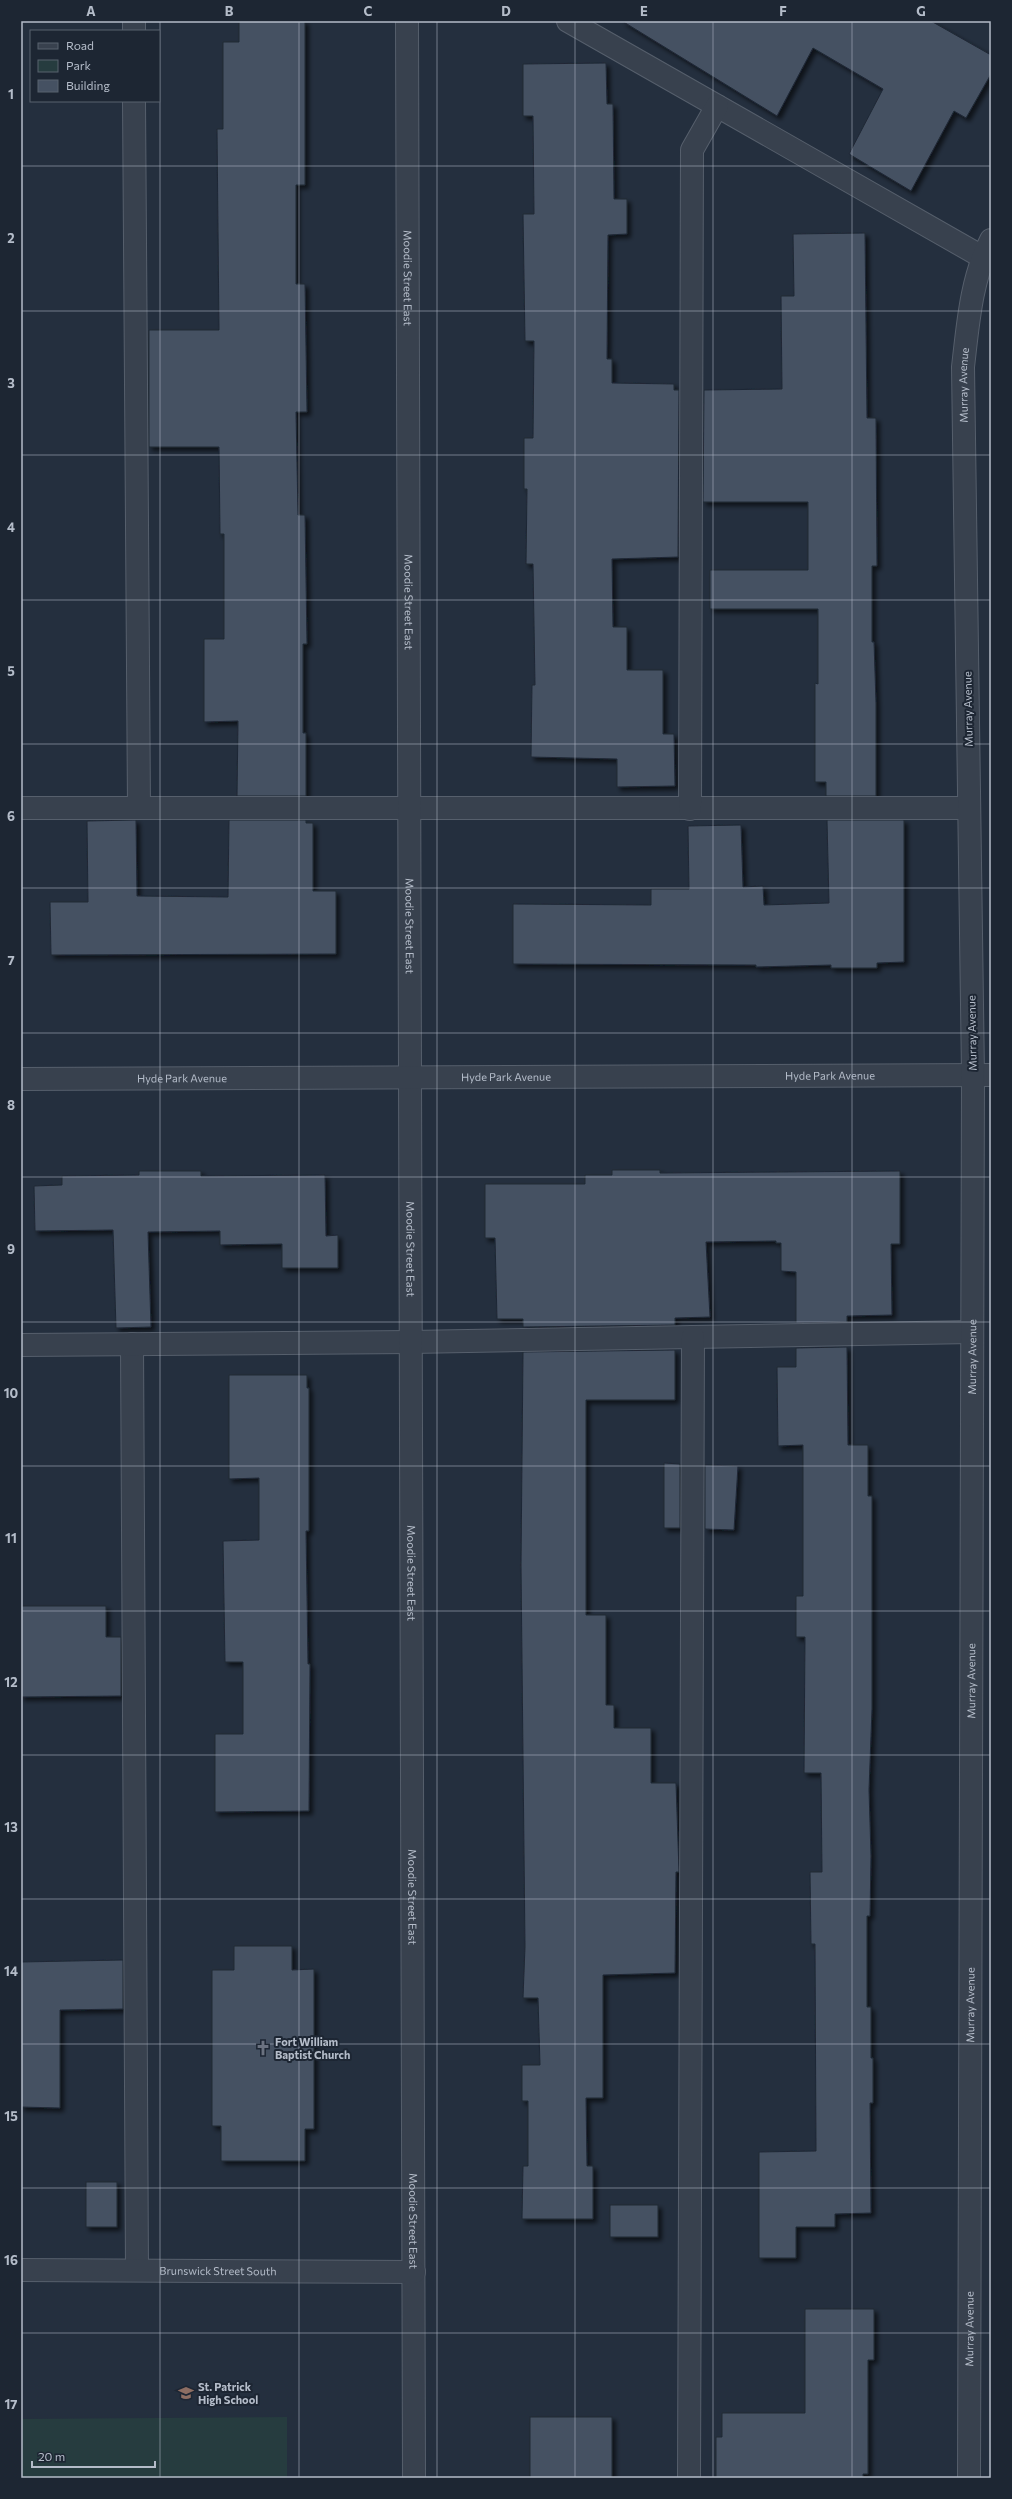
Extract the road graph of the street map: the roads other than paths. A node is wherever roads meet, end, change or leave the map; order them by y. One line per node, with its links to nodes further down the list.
1 (406, 21): 8 (street, Moodie Street East)
2 (568, 21): 4 (street)
3 (134, 102): 7 (street)
4 (717, 106): 5 (street); 10 (street)
5 (988, 253): 9 (street, Murray Avenue)
6 (21, 808): 7 (street)
7 (139, 808): 8 (street)
8 (410, 808): 10 (street); 12 (street, Moodie Street East)
9 (969, 808): 10 (street); 11 (street, Murray Avenue)
10 (690, 809)
11 (982, 1075): 12 (street, Hyde Park Avenue); 14 (street, Murray Avenue)
12 (410, 1076): 13 (street, Hyde Park Avenue); 16 (street, Moodie Street East)
13 (21, 1079)
14 (972, 1332): 15 (street); 24 (street, Murray Avenue)
15 (693, 1337): 16 (street); 23 (street)
16 (411, 1342): 17 (street); 21 (street, Moodie Street East)
17 (132, 1344): 18 (street); 20 (street)
18 (21, 1345)
19 (21, 2270): 20 (street, Brunswick Street South)
20 (137, 2270): 21 (street, Brunswick Street South)
21 (414, 2272): 22 (street, Moodie Street East)
22 (414, 2478)
23 (689, 2478)
24 (969, 2478)

